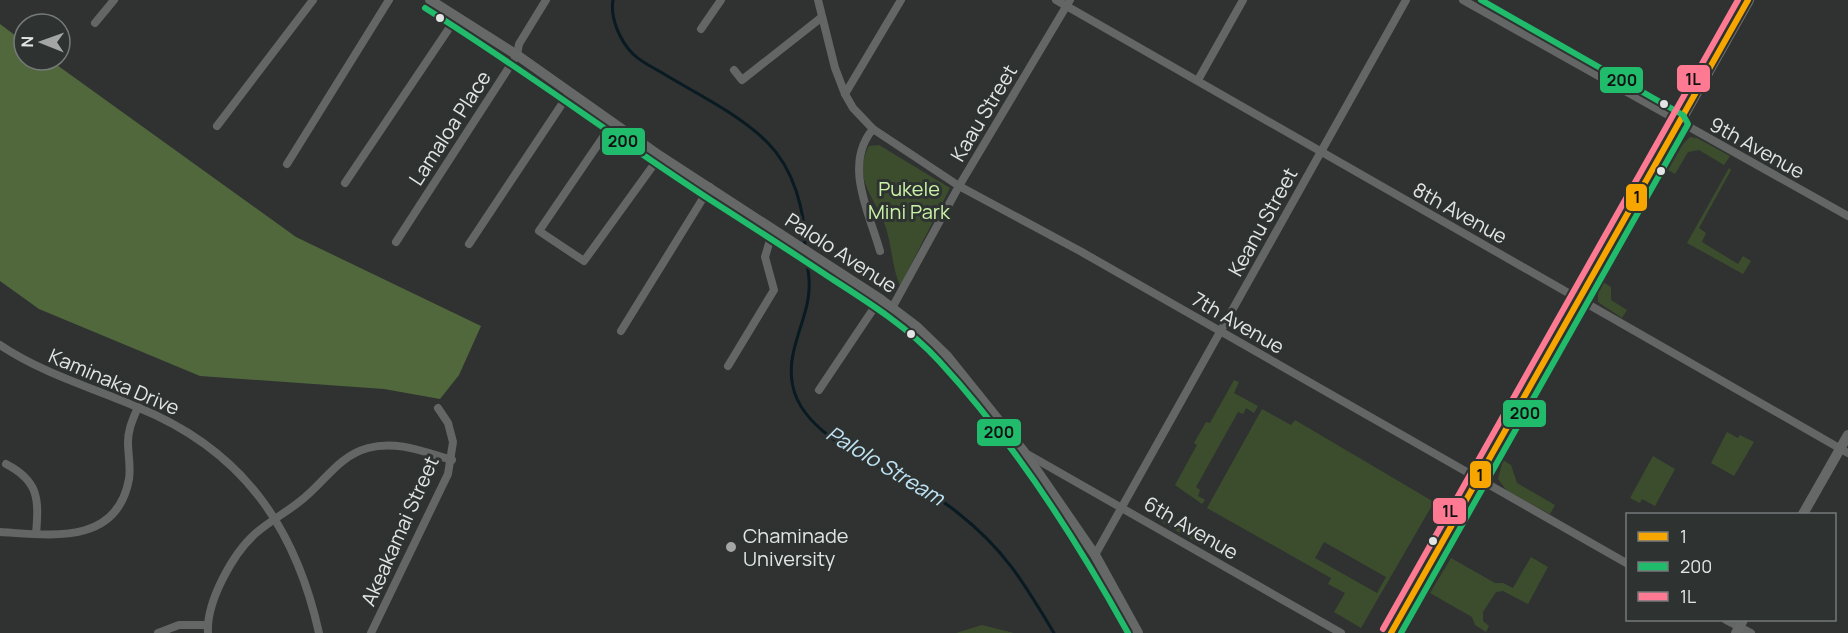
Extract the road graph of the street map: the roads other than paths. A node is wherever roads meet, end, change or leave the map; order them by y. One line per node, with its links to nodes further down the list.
1 (114, 0): 17 (street)
2 (313, 0): 26 (street)
3 (389, 0): 30 (street)
4 (430, 0): 16 (street, Palolo Avenue)
5 (546, 0): 19 (street, Lamaloa Place)
6 (721, 0): 18 (street)
7 (818, 0): 15 (street, 7th Avenue)
8 (901, 0): 23 (street)
9 (1056, 0): 14 (street, 8th Avenue)
10 (1243, 0): 21 (street)
11 (1406, 0): 28 (street, Keanu Street)
12 (1463, 0): 24 (street, 9th Avenue)
13 (1748, 0): 24 (main road)
14 (1069, 3): 21 (street, 8th Avenue); 32 (street, Kaau Street)
15 (822, 17): 20 (street); 23 (street, 7th Avenue)
16 (456, 18): 19 (street, Palolo Avenue); 31 (street)
17 (95, 23)
18 (701, 29)
19 (517, 55): 22 (street, Palolo Avenue); 36 (street, Lamaloa Place)
20 (734, 70)
21 (1198, 80): 28 (street, 8th Avenue)
22 (570, 92): 25 (street, Palolo Avenue); 37 (street)
23 (845, 94): 27 (street, 7th Avenue)
24 (1679, 123): 34 (street, 9th Avenue); 40 (main road)
25 (612, 124): 29 (street, Palolo Avenue); 29 (street)
26 (217, 126)
27 (873, 129): 32 (street, 7th Avenue); 38 (street)
28 (1320, 153): 40 (street, 8th Avenue); 43 (street, Keanu Street)
29 (660, 156): 33 (street, Palolo Avenue)
30 (288, 164)
31 (345, 183)
32 (959, 186): 41 (street, Kaau Street); 43 (street, 7th Avenue)
33 (710, 187): 35 (street, Palolo Avenue); 42 (street)
34 (1848, 216)
35 (773, 230): 39 (street, Palolo Avenue); 45 (street)
36 (396, 242)
37 (470, 244)
38 (880, 251)
39 (880, 299): 41 (street, Palolo Avenue); 46 (street)
40 (1580, 299): 50 (street, 8th Avenue); 54 (main road)
41 (892, 308): 51 (street, Palolo Avenue)
42 (621, 331)
43 (1220, 333): 54 (street, 7th Avenue); 55 (street, Keanu Street)
44 (0, 345): 47 (street, Kaminaka Drive)
45 (728, 366)
46 (819, 390)
47 (138, 407): 57 (street, Kaminaka Drive); 59 (street)
48 (438, 408): 52 (street, Akeakamai Street)
49 (1848, 435): 50 (street)
50 (1844, 451): 56 (street)
51 (1024, 452): 55 (street, 6th Avenue); 60 (street, Palolo Avenue)
52 (452, 460): 57 (street); 66 (street, Akeakamai Street)
53 (6, 464): 59 (street)
54 (1477, 480): 61 (street, 7th Avenue); 69 (main road)
55 (1121, 507): 60 (street, Keanu Street); 68 (street, 6th Avenue)
56 (1804, 513)
57 (276, 519): 63 (street); 65 (street, Kaminaka Drive)
58 (0, 532): 59 (street)
59 (36, 534)
60 (1095, 555): 67 (street, Palolo Avenue)
61 (1626, 563)
62 (1740, 626): 70 (street)
63 (208, 629): 64 (street)
64 (158, 633)
65 (319, 633)
66 (371, 633)
67 (1138, 633)
68 (1341, 633)
69 (1390, 633)
70 (1751, 633)

